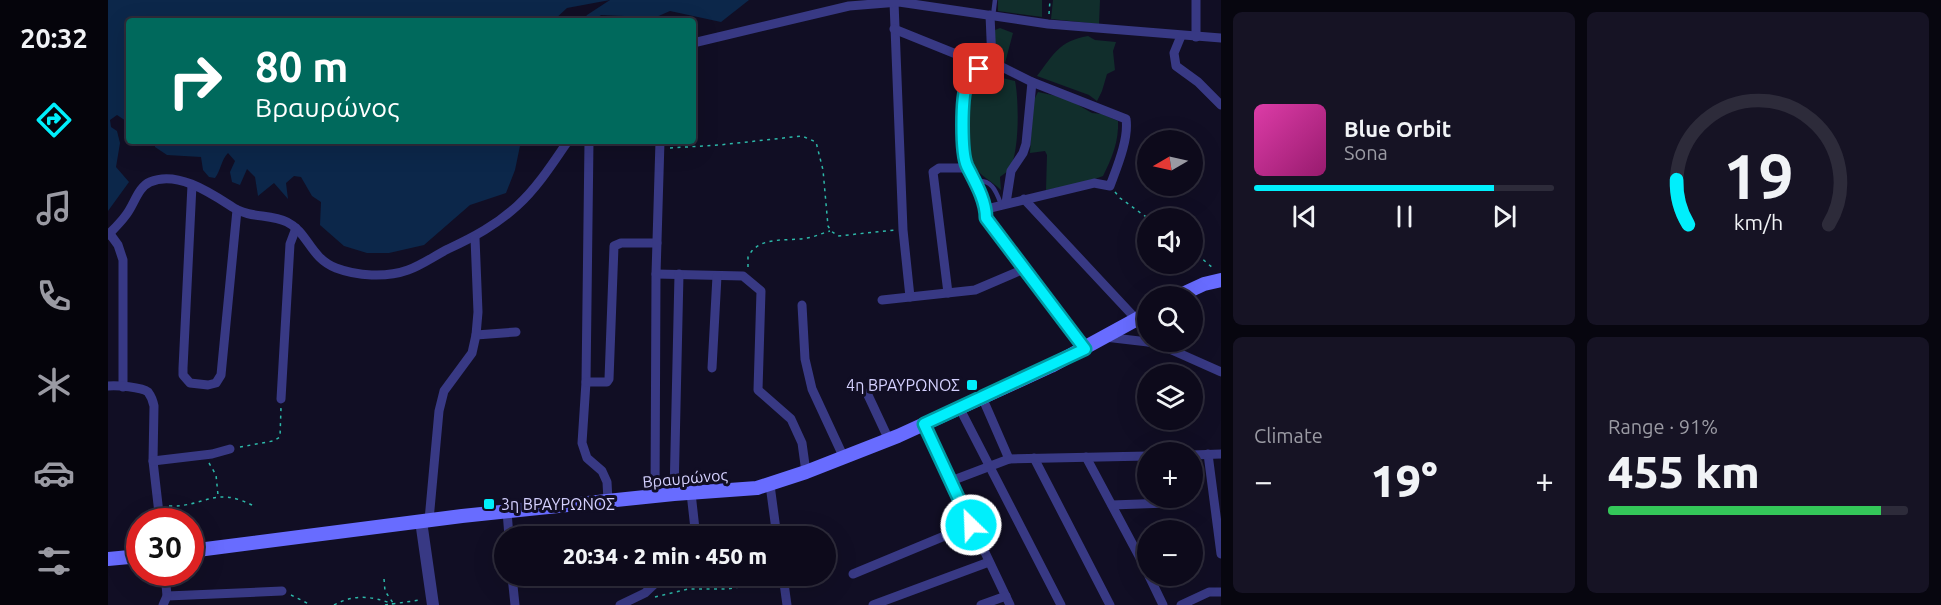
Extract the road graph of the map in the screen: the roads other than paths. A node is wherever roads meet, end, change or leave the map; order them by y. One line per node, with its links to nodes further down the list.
1 (994, 0): 4 (lane)
2 (1196, 0): 7 (street)
3 (894, 2): 4 (street); 5 (street); 9 (street)
4 (992, 16): 6 (street); 10 (street)
5 (894, 29): 11 (street); 35 (street)
6 (1181, 36): 7 (street); 13 (street)
7 (1196, 37): 8 (street)
8 (1221, 38)
9 (696, 42)
10 (992, 62): 11 (street); 12 (street)
11 (979, 69): 17 (street)
12 (1032, 82): 20 (street); 21 (street)
13 (1221, 105)
14 (565, 144): 26 (street)
15 (589, 144): 48 (street)
16 (660, 145): 27 (street)
17 (968, 168): 18 (street); 34 (street)
18 (975, 181): 21 (lane); 22 (street)
19 (192, 184): 23 (street); 23 (street); 25 (street)
20 (1024, 199): 21 (street); 38 (street)
21 (1004, 204): 22 (street)
22 (986, 209): 28 (street)
23 (237, 210): 24 (street)
24 (296, 228): 26 (street); 53 (street)
25 (109, 234): 50 (street)
26 (475, 237): 41 (street)
27 (657, 243): 29 (street); 48 (street)
28 (1024, 269): 34 (street); 44 (street)
29 (656, 274): 30 (street); 73 (street)
30 (679, 274): 32 (street); 72 (street)
31 (1218, 274): 33 (main road)
32 (717, 276): 46 (street); 68 (street)
33 (1200, 286)
34 (948, 293): 35 (street)
35 (910, 297): 36 (street)
36 (882, 300)
37 (802, 305): 63 (street)
38 (1137, 311)
39 (1137, 319): 42 (main road, Βραυρώνος)
40 (516, 332): 41 (street)
41 (476, 334): 79 (street)
42 (1105, 337): 43 (street); 44 (main road, Βραυρώνος)
43 (1137, 341)
44 (1085, 349): 52 (main road, Βραυρώνος)
45 (1176, 352): 47 (street)
46 (712, 368)
47 (1221, 372)
48 (586, 382): 74 (street)
49 (108, 386): 50 (street)
50 (123, 387): 66 (street)
51 (867, 393): 56 (street)
52 (982, 397): 54 (main road, Βραυρώνος); 65 (street)
53 (281, 399)
54 (959, 407): 55 (main road, Βραυρώνος); 67 (street)
55 (924, 424): 56 (main road, Βραυρώνος); 69 (street)
56 (889, 440): 63 (main road, Βραυρώνος)
57 (230, 449): 66 (street)
58 (1203, 454): 59 (street)
59 (1209, 454): 60 (street); 86 (street)
60 (1221, 454)
61 (1137, 456): 62 (street)
62 (1086, 457): 64 (street); 76 (street)
63 (844, 458): 68 (main road, Βραυρώνος)
64 (1034, 458): 65 (street); 106 (street)
65 (1009, 459): 67 (street)
66 (153, 461): 77 (street)
67 (989, 467): 69 (street); 105 (street)
68 (806, 472): 70 (main road, Βραυρώνος)
69 (951, 481): 80 (street)
70 (770, 485): 71 (main road, Βραυρώνος); 83 (street)
71 (691, 493): 72 (main road, Βραυρώνος); 82 (street)
72 (674, 494): 73 (main road, Βραυρώνος)
73 (654, 497): 74 (main road, Βραυρώνος)
74 (608, 501): 78 (main road, Βραυρώνος)
75 (1137, 504): 76 (street)
76 (1112, 505): 84 (street)
77 (158, 508)
78 (507, 511): 79 (main road, Βραυρώνος); 81 (street)
79 (425, 520): 85 (main road, Βραυρώνος); 99 (street)
80 (971, 525): 89 (street); 90 (street)
81 (508, 526)
82 (695, 526)
83 (776, 526)
84 (1137, 548)
85 (204, 549)
86 (1221, 554)
87 (126, 557): 88 (main road)
88 (108, 559)
89 (988, 562): 98 (street); 103 (street)
90 (853, 574)
91 (513, 586): 100 (street)
92 (652, 586): 101 (street)
93 (785, 586): 102 (street)
94 (1154, 586): 107 (street)
95 (282, 591): 97 (street)
96 (1221, 592): 108 (street)
97 (165, 600)
98 (1008, 600): 104 (street)
99 (433, 602)
100 (515, 605)
101 (620, 605)
102 (787, 605)
103 (873, 605)
104 (981, 605)
105 (1061, 605)
106 (1110, 605)
107 (1163, 605)
108 (1181, 605)

